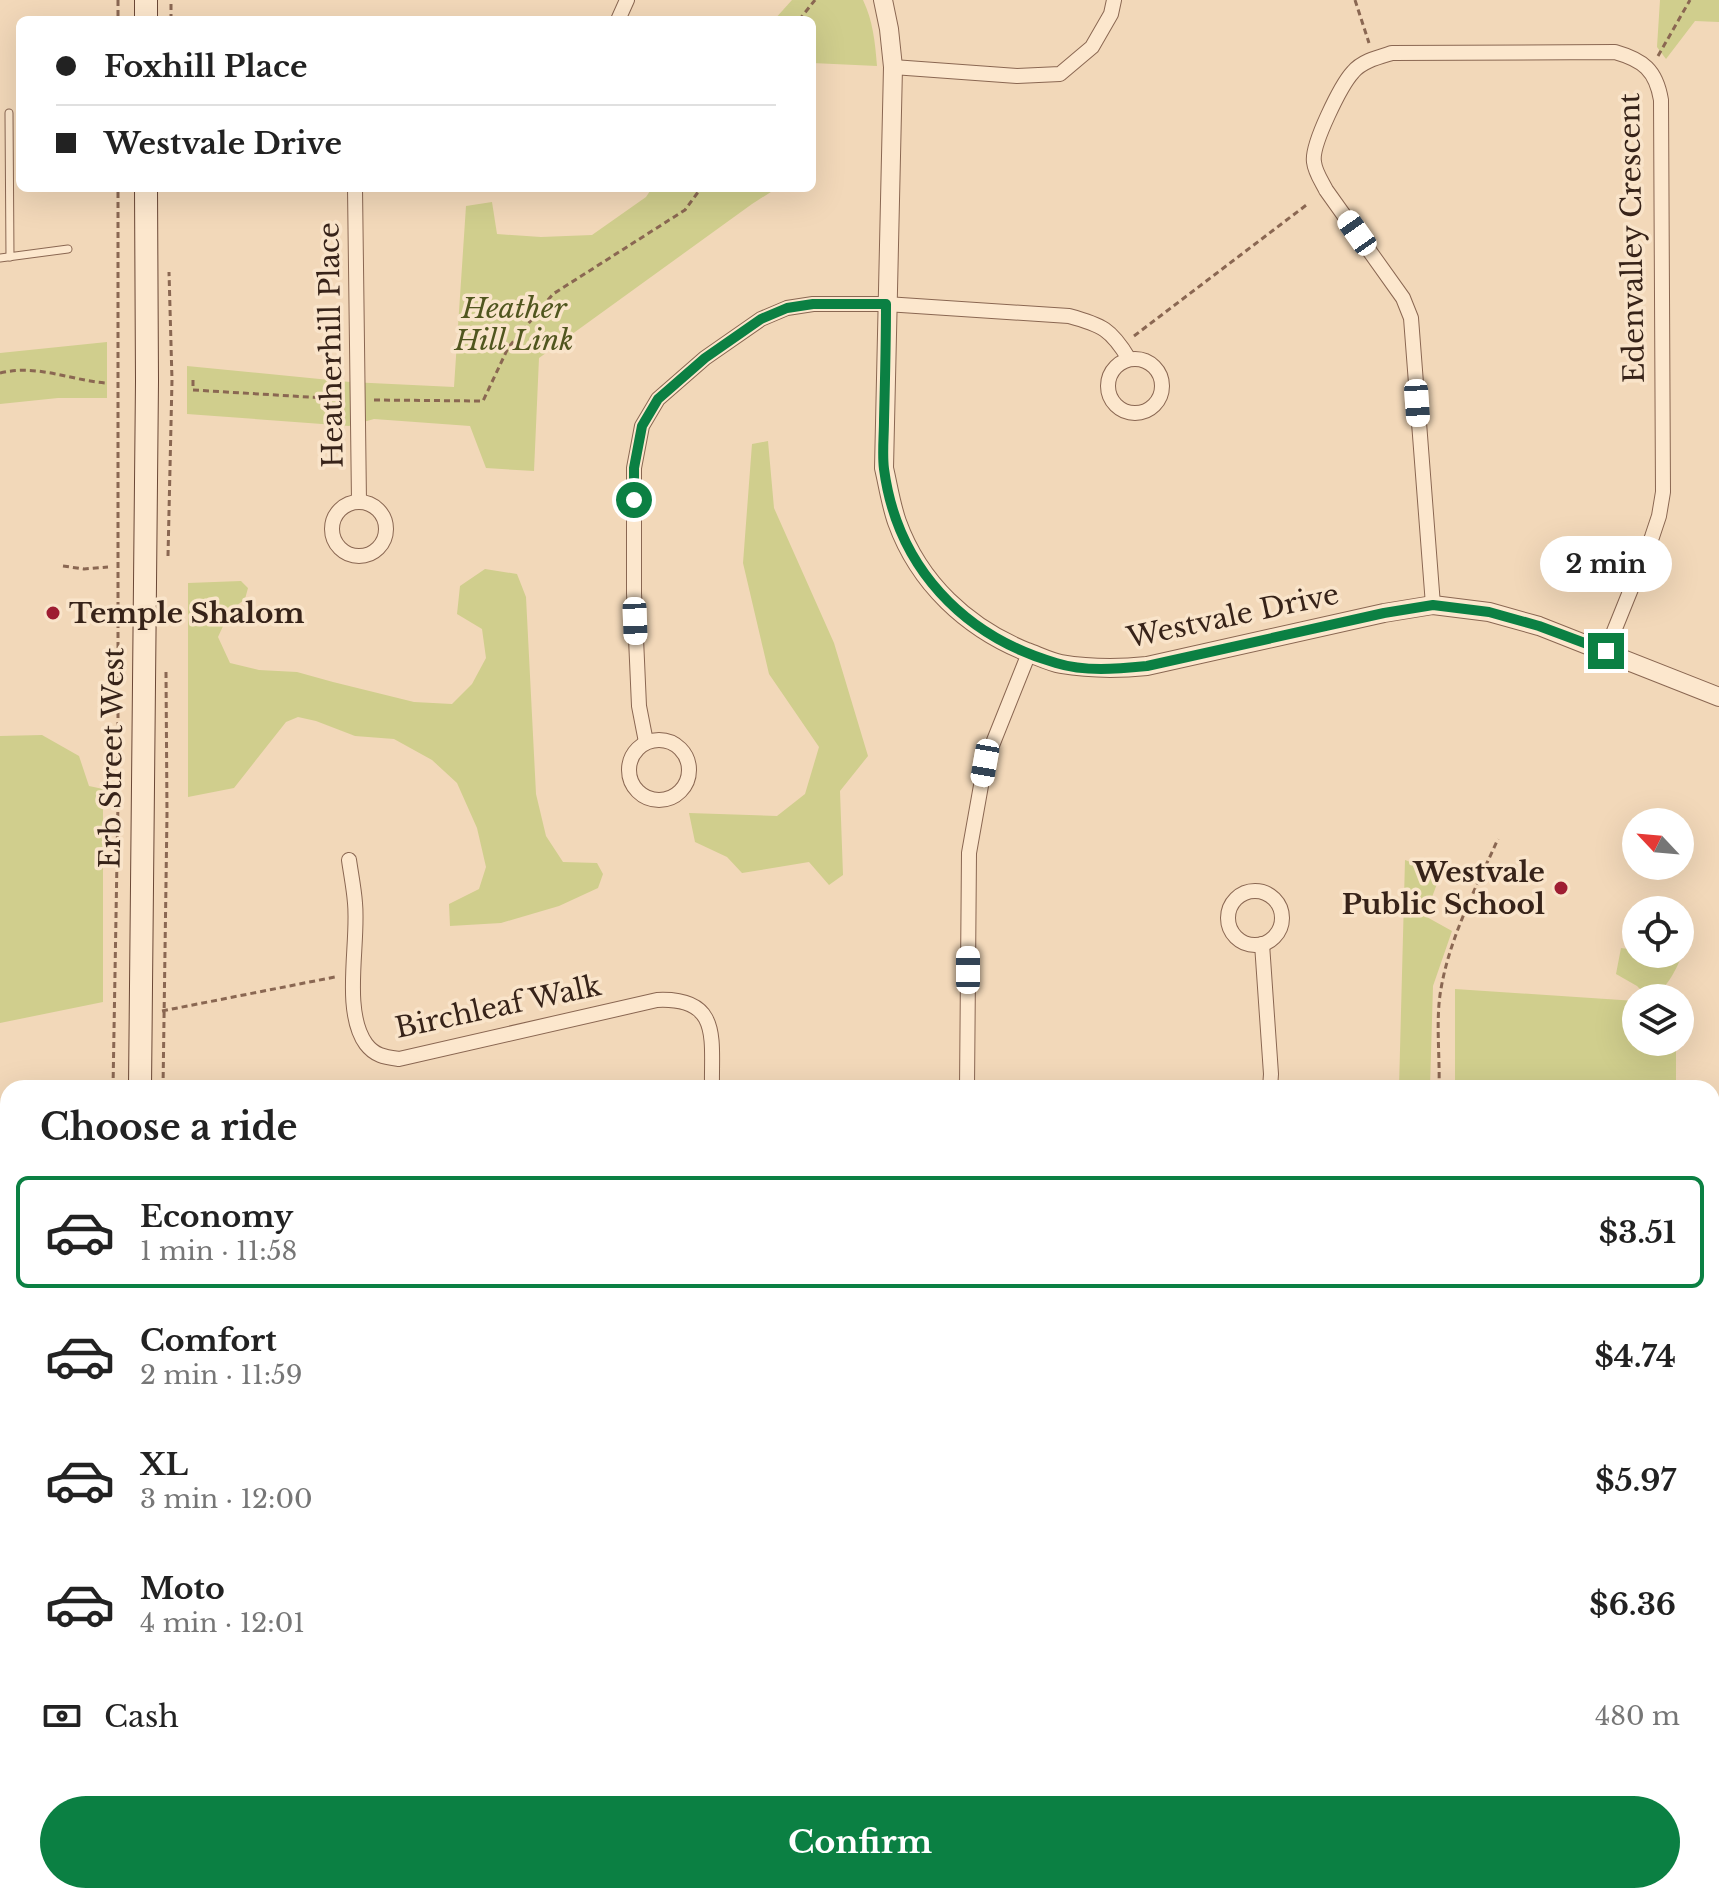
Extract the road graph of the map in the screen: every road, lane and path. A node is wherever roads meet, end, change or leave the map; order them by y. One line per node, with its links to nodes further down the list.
1 (815, 0): 6 (path)
2 (883, 0): 8 (street, Westvale Drive)
3 (1114, 0): 8 (street)
4 (1355, 0): 7 (path)
5 (1690, 0): 9 (path)
6 (802, 16)
7 (1374, 58): 9 (street, Edenvalley Crescent); 33 (street)
8 (893, 67): 22 (street, Westvale Drive)
9 (1648, 69): 34 (street, Edenvalley Crescent)
10 (9, 113): 11 (lane)
11 (10, 186): 12 (lane); 19 (lane)
12 (0, 187)
13 (118, 192): 45 (path)
14 (146, 192): 44 (main road, Erb Street West)
15 (355, 192): 28 (street, Heatherhill Place)
16 (698, 192): 28 (path)
17 (1309, 203): 23 (path)
18 (68, 249): 19 (lane)
19 (10, 257): 20 (lane)
20 (0, 258)
21 (169, 273): 30 (path)
22 (886, 304): 23 (street); 35 (street, Westvale Drive); 38 (street)
23 (1121, 345): 24 (street)
24 (1129, 359)
25 (0, 373): 27 (path)
26 (193, 380): 28 (path)
27 (106, 383)
28 (359, 400): 29 (street, Heatherhill Place)
29 (359, 501)
30 (167, 565)
31 (63, 566): 32 (path)
32 (108, 567)
33 (1433, 605): 34 (street, Westvale Drive); 35 (street, Westvale Drive)
34 (1606, 651): 37 (street, Westvale Drive)
35 (1029, 653): 49 (street)
36 (166, 674): 43 (path)
37 (1719, 697)
38 (646, 742): 38 (street)
39 (1498, 839): 51 (path)
40 (349, 860): 42 (street, Birchleaf Walk)
41 (1262, 944): 50 (street)
42 (354, 973): 43 (path); 48 (street, Birchleaf Walk)
43 (163, 1011): 44 (path); 47 (path)
44 (140, 1019): 46 (main road, Erb Street West)
45 (113, 1080)
46 (140, 1080)
47 (163, 1080)
48 (712, 1080)
49 (967, 1080)
50 (1271, 1080)
51 (1439, 1080)

